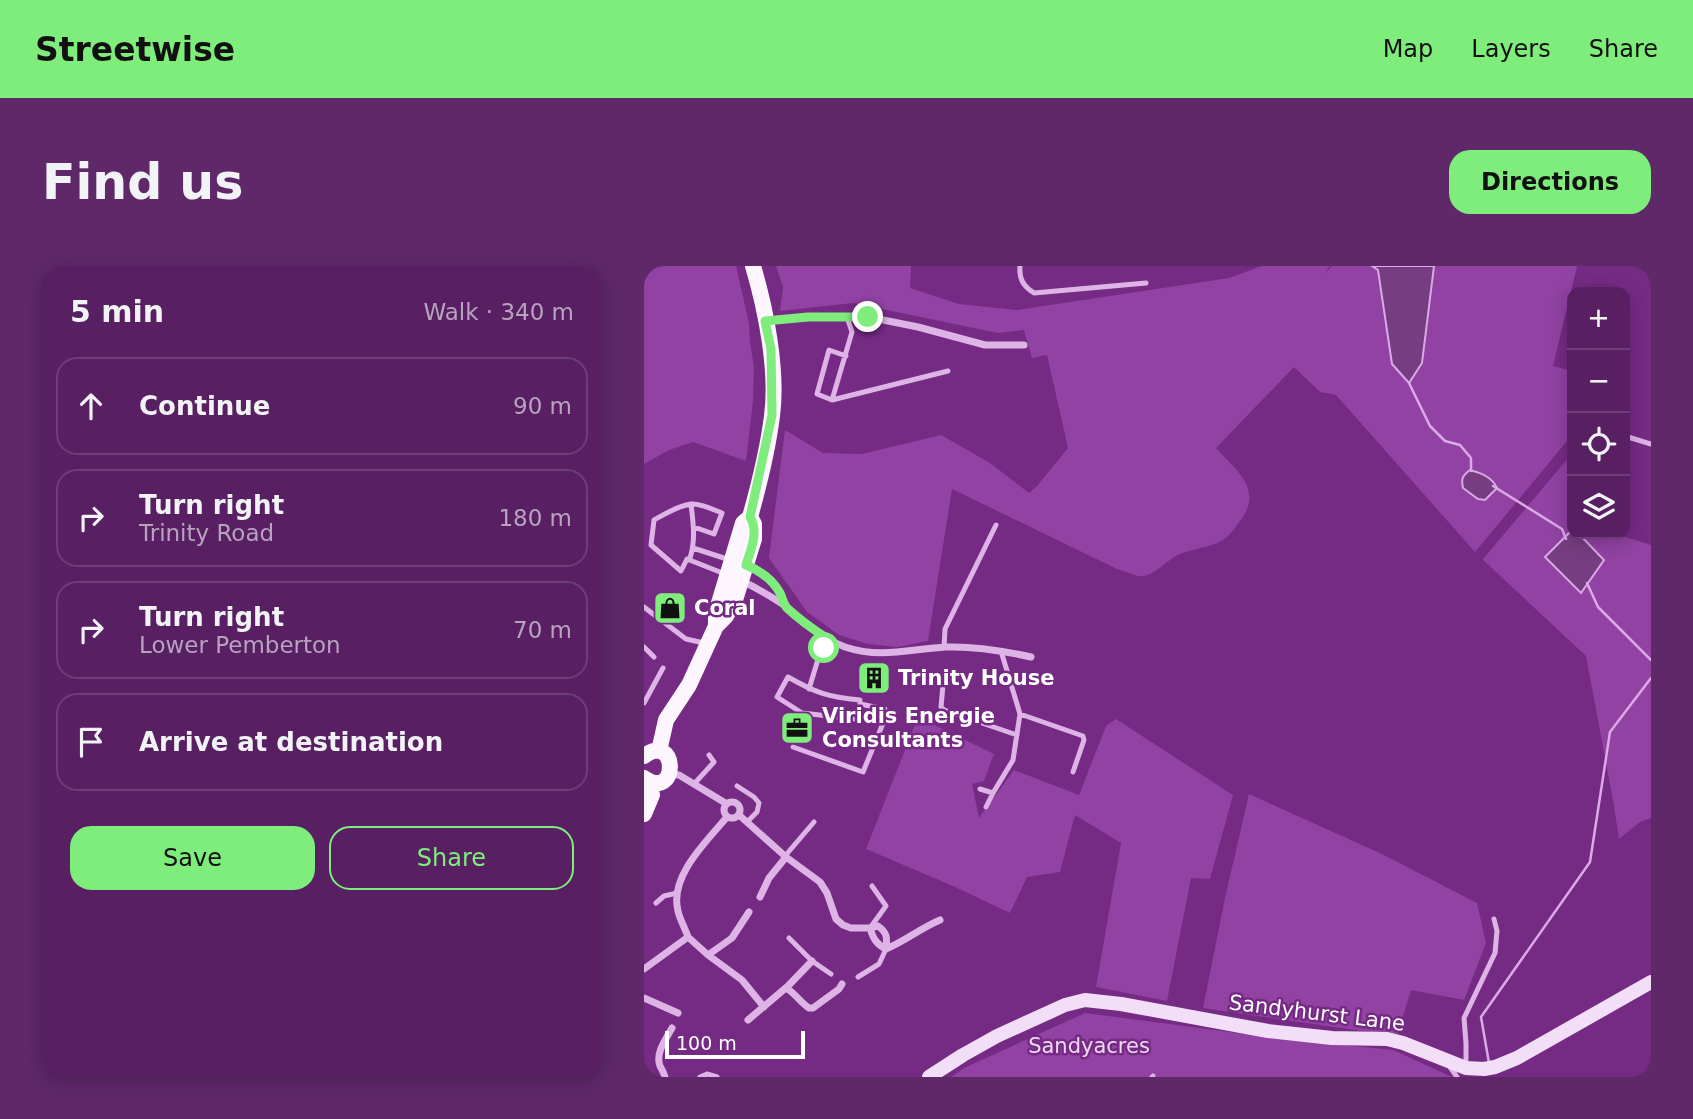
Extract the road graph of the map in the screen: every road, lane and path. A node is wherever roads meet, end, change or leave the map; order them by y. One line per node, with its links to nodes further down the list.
1 (753, 266): 5 (main road)
2 (1020, 266): 3 (lane)
3 (1146, 283)
4 (847, 317): 5 (street); 6 (street); 7 (lane)
5 (765, 321): 17 (main road)
6 (1024, 345)
7 (846, 356): 9 (lane); 9 (lane)
8 (948, 371): 9 (lane)
9 (832, 400)
10 (1630, 438): 11 (lane)
11 (1651, 444)
12 (691, 504): 14 (lane); 14 (lane); 16 (lane)
13 (996, 525): 23 (lane)
14 (694, 527): 15 (lane)
15 (693, 548): 16 (lane); 17 (lane)
16 (687, 559): 17 (lane)
17 (737, 570): 18 (street); 18 (street); 21 (main road)
18 (784, 605): 20 (street)
19 (644, 607): 21 (lane)
20 (828, 639): 23 (street); 29 (lane)
21 (707, 644): 35 (main road)
22 (644, 647): 25 (lane)
23 (944, 647): 24 (street)
24 (1001, 651): 26 (street); 32 (lane)
25 (654, 657)
26 (1031, 657)
27 (663, 668): 30 (lane)
28 (944, 674): 33 (lane)
29 (809, 689): 31 (lane); 31 (lane)
30 (644, 703)
31 (860, 704): 34 (lane)
32 (1020, 714): 33 (lane); 37 (lane)
33 (1017, 735): 43 (lane)
34 (793, 747)
35 (651, 754): 38 (main road)
36 (709, 755): 40 (lane)
37 (1073, 772)
38 (670, 774): 39 (main road); 40 (street)
39 (647, 780): 46 (main road)
40 (694, 784): 44 (street)
41 (737, 786): 49 (lane)
42 (980, 789): 43 (lane)
43 (993, 793): 45 (lane)
44 (727, 804): 47 (street); 48 (street)
45 (986, 807)
46 (644, 814)
47 (739, 815): 48 (street); 49 (street)
48 (727, 817): 53 (street)
49 (747, 822): 51 (street)
50 (814, 822): 51 (lane)
51 (786, 856): 54 (street); 59 (street)
52 (872, 886): 59 (lane)
53 (677, 894): 55 (lane); 60 (street)
54 (760, 897)
55 (656, 903)
56 (749, 912): 63 (street)
57 (1494, 919): 76 (lane)
58 (940, 920): 62 (street)
59 (870, 928): 62 (street); 62 (street)
60 (688, 937): 63 (street); 65 (street)
61 (789, 938): 64 (lane)
62 (886, 949): 67 (lane)
63 (708, 955): 72 (street)
64 (813, 961): 66 (lane); 70 (street)
65 (644, 969)
66 (831, 974)
67 (858, 977)
68 (1651, 982): 76 (street, Sandyhurst Lane)
69 (842, 984): 70 (street)
70 (786, 988): 72 (street)
71 (644, 998): 73 (street)
72 (764, 1007): 74 (street)
73 (678, 1013)
74 (748, 1020)
75 (672, 1028): 77 (street)
76 (1462, 1073): 80 (street, Sandyhurst Lane)
77 (665, 1077)
78 (700, 1077): 79 (lane)
79 (717, 1077)
80 (929, 1077)

